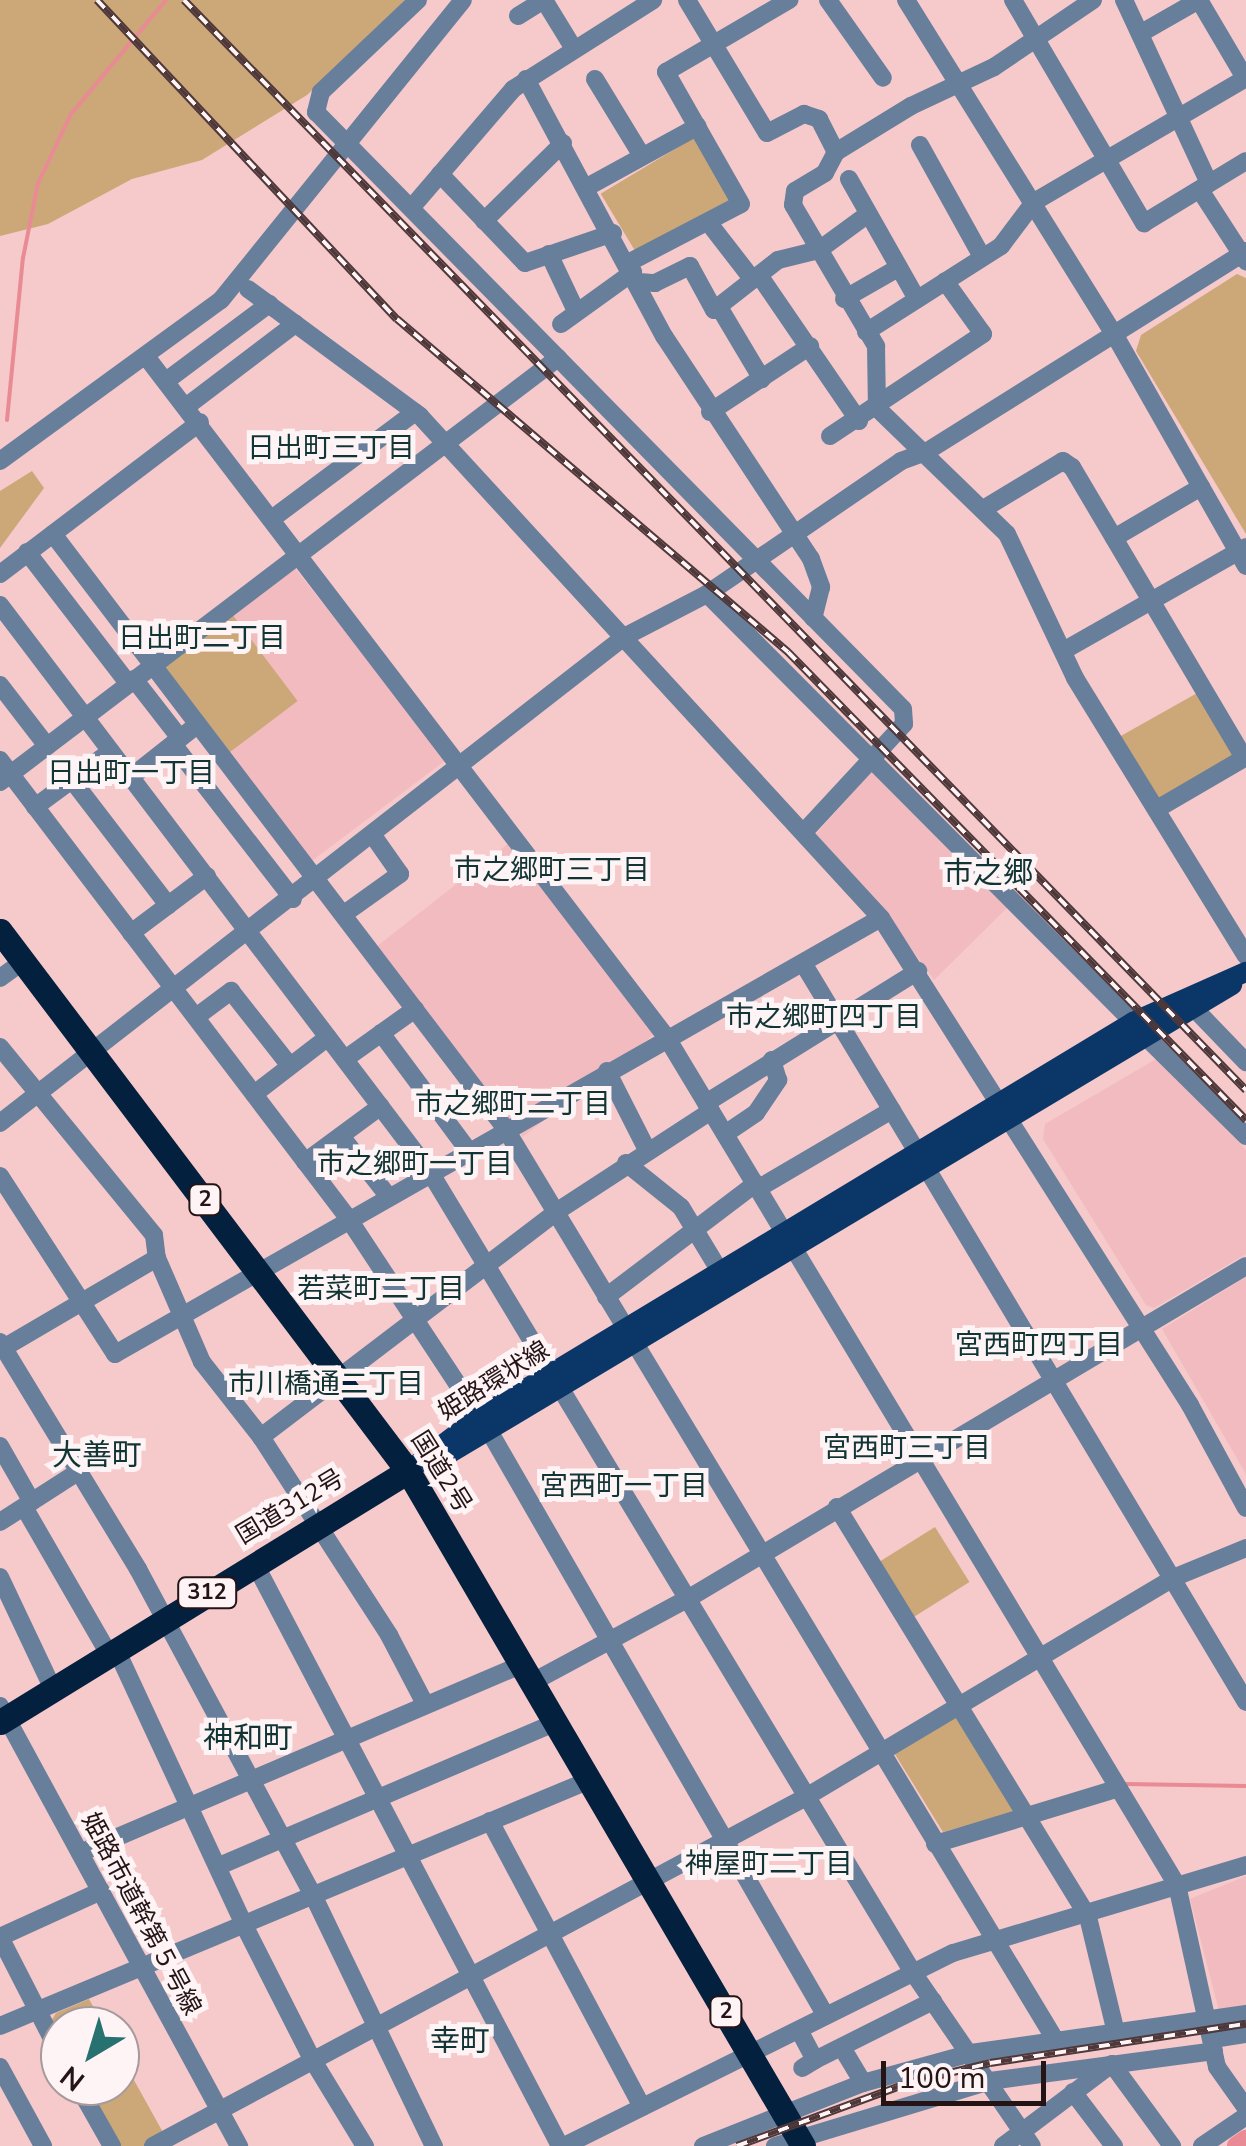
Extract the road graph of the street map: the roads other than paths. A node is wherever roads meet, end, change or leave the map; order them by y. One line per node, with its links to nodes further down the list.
1 (418, 0): 26 (street)
2 (463, 0): 26 (street)
3 (544, 0): 12 (street); 16 (street)
4 (653, 0): 16 (street)
5 (687, 0): 15 (street)
6 (789, 0): 15 (street)
7 (828, 0): 17 (street)
8 (906, 0): 21 (street)
9 (1012, 0): 14 (street)
10 (1093, 0): 14 (street)
11 (1124, 0): 13 (street)
12 (518, 16)
13 (1144, 32): 18 (street); 22 (street)
14 (1034, 38): 21 (street); 30 (street)
15 (712, 46): 23 (street); 27 (street)
16 (574, 49): 19 (street)
17 (882, 78)
18 (1245, 78): 22 (street)
19 (526, 79): 24 (street); 31 (street)
20 (595, 79): 28 (street)
21 (959, 82): 27 (street); 35 (street)
22 (1180, 117): 30 (street); 34 (street)
23 (698, 126): 28 (street); 39 (street)
24 (564, 142): 33 (street); 38 (street)
25 (920, 145): 44 (street)
26 (349, 146): 36 (street); 61 (street)
27 (836, 152): 41 (street)
28 (642, 156): 33 (street)
29 (1246, 161): 34 (street)
30 (1106, 162): 34 (street); 35 (street)
31 (440, 174): 36 (street); 38 (street)
32 (849, 179): 37 (street)
33 (588, 186): 40 (street)
34 (1204, 186): 43 (street)
35 (1034, 202): 44 (street); 58 (street)
36 (412, 207): 60 (street)
37 (868, 214): 41 (street); 45 (street)
38 (484, 221): 42 (street)
39 (708, 222): 46 (street); 47 (street)
40 (613, 233): 42 (street); 46 (street)
41 (815, 250): 47 (street); 50 (street)
42 (549, 254): 54 (street)
43 (1244, 256): 58 (street)
44 (982, 257): 48 (street)
45 (898, 268): 50 (street); 51 (street)
46 (634, 272): 53 (street); 54 (street); 67 (street)
47 (756, 277): 53 (street); 59 (street)
48 (945, 281): 51 (street); 65 (street)
49 (248, 289): 52 (street)
50 (844, 299): 57 (street)
51 (916, 299): 57 (street)
52 (269, 304): 55 (street); 63 (street)
53 (720, 307): 62 (street)
54 (576, 311): 56 (street)
55 (295, 324): 64 (street); 66 (street)
56 (560, 324)
57 (866, 332): 65 (street)
58 (1113, 332): 72 (street); 74 (street)
59 (810, 346): 62 (street); 68 (street)
60 (558, 358): 71 (street); 83 (street)
61 (148, 359): 63 (street); 73 (street)
62 (762, 379): 67 (street)
63 (166, 381): 64 (street)
64 (187, 406): 69 (street)
65 (877, 408): 68 (street); 72 (street)
66 (415, 412): 71 (street); 76 (street)
67 (710, 412): 77 (street)
68 (859, 421): 70 (street)
69 (200, 422): 76 (street); 78 (street)
70 (830, 436)
71 (446, 444): 81 (street); 89 (street)
72 (926, 452): 75 (street); 77 (street)
73 (3, 460)
74 (1201, 487): 79 (street); 82 (street)
75 (985, 508): 79 (street); 90 (street)
76 (273, 518): 81 (street)
77 (792, 530): 83 (street); 88 (street)
78 (53, 534): 80 (street); 91 (street)
79 (1114, 538): 86 (street)
80 (27, 552): 84 (street); 92 (street)
81 (300, 553): 91 (street); 101 (street)
82 (1243, 555): 86 (street)
83 (753, 558): 85 (street); 88 (street)
84 (0, 574)
85 (707, 594): 89 (street); 100 (street)
86 (1152, 602): 90 (street); 99 (street)
87 (0, 605): 94 (street)
88 (813, 618): 100 (street)
89 (624, 637): 101 (street); 107 (street)
90 (1063, 651): 106 (street)
91 (154, 664): 92 (street); 95 (street)
92 (131, 681): 94 (street); 96 (street)
93 (0, 685): 97 (street)
94 (84, 717): 97 (street); 98 (street)
95 (198, 724): 96 (street); 110 (street)
96 (177, 741): 103 (street); 111 (street)
97 (47, 746): 102 (street)
98 (111, 751): 103 (street); 104 (street)
99 (1245, 758): 106 (street)
100 (876, 759): 107 (street); 129 (street)
101 (464, 768): 108 (street); 132 (street)
102 (3, 772): 105 (street)
103 (131, 777): 109 (street)
104 (72, 780): 105 (street); 112 (street)
105 (35, 807): 116 (street)
106 (1158, 809): 118 (street)
107 (804, 832): 114 (street)
108 (374, 837): 110 (street); 113 (street)
109 (207, 876): 112 (street); 117 (street)
110 (317, 880): 111 (street); 113 (street)
111 (293, 899): 117 (street)
112 (168, 905): 116 (street)
113 (344, 914): 126 (street)
114 (881, 918): 120 (street); 121 (street)
115 (0, 931): 119 (highway, 国道2号 / 2)
116 (131, 933): 124 (street)
117 (250, 933): 124 (street); 131 (street)
118 (1246, 956)
119 (23, 961): 123 (street); 135 (highway, 国道2号 / 2)
120 (803, 963): 128 (street); 132 (street)
121 (918, 971): 128 (street); 146 (street)
122 (1246, 974): 125 (main road, 姫路環状線)
123 (0, 978)
124 (174, 990): 127 (street); 135 (street)
125 (1191, 1005): 129 (main road, 姫路環状線); 133 (main road, 姫路環状線); 138 (street)
126 (416, 1009): 130 (street); 148 (street)
127 (196, 1018): 139 (street); 141 (street)
128 (840, 1018): 137 (street); 145 (street)
129 (1133, 1022): 146 (main road, 姫路環状線)
130 (381, 1033): 136 (street); 152 (street)
131 (328, 1038): 136 (street); 139 (street)
132 (667, 1038): 140 (street); 144 (street)
133 (1148, 1038): 146 (main road, 姫路環状線); 151 (street)
134 (0, 1047): 142 (street)
135 (92, 1051): 142 (street); 169 (highway, 国道2号 / 2)
136 (345, 1059): 143 (street)
137 (772, 1060): 144 (street); 149 (street)
138 (1246, 1062)
139 (290, 1066): 141 (street)
140 (608, 1071): 148 (street); 153 (street)
141 (254, 1094): 154 (street)
142 (36, 1096): 147 (street); 165 (street)
143 (381, 1106): 150 (street); 157 (street)
144 (708, 1107): 149 (street); 153 (street)
145 (892, 1110): 155 (street); 159 (street)
146 (1005, 1114): 155 (main road, 姫路環状線); 174 (street)
147 (0, 1123)
148 (506, 1128): 152 (street); 161 (street)
149 (725, 1134): 159 (street)
150 (341, 1136): 154 (street); 160 (street)
151 (1246, 1136)
152 (468, 1150): 157 (street)
153 (648, 1150): 156 (street)
154 (305, 1162): 162 (street)
155 (922, 1162): 164 (main road, 姫路環状線); 177 (street)
156 (626, 1163): 161 (street); 163 (street)
157 (430, 1172): 160 (street); 167 (street)
158 (0, 1176): 170 (street)
159 (757, 1186): 163 (street); 164 (street)
160 (388, 1196): 162 (street)
161 (556, 1212): 167 (street); 171 (street)
162 (348, 1218): 169 (street); 173 (street)
163 (694, 1234): 168 (street); 171 (street)
164 (791, 1241): 168 (main road, 姫路環状線); 175 (main road, 姫路環状線); 183 (street)
165 (157, 1258): 170 (street); 172 (street)
166 (1246, 1266): 174 (street)
167 (488, 1267): 173 (street); 179 (street)
168 (721, 1273): 175 (main road, 姫路環状線)
169 (260, 1274): 172 (street); 178 (highway, 国道2号 / 2)
170 (81, 1297): 172 (street); 176 (street)
171 (606, 1297): 175 (street)
172 (184, 1316): 181 (street)
173 (416, 1322): 178 (street); 180 (street)
174 (1141, 1326): 177 (street); 188 (street)
175 (630, 1336): 179 (main road, 姫路環状線); 192 (street)
176 (1, 1347): 185 (street)
177 (1050, 1379): 183 (street); 195 (street)
178 (340, 1380): 181 (street); 184 (highway, 国道2号 / 2)
179 (557, 1380): 180 (main road, 姫路環状線); 196 (street)
180 (483, 1423): 184 (main road, 姫路環状線); 198 (street)
181 (261, 1437): 190 (street)
182 (0, 1446): 186 (street)
183 (920, 1458): 187 (street); 200 (street)
184 (408, 1470): 190 (highway, 国道312号 / 312); 201 (highway, 国道2号 / 2)
185 (78, 1472): 186 (street); 197 (street)
186 (28, 1504): 189 (street); 199 (street)
187 (837, 1507): 192 (street); 205 (street)
188 (1246, 1508)
189 (0, 1522)
190 (318, 1526): 193 (highway, 国道312号 / 312); 204 (street)
191 (1246, 1548): 195 (street)
192 (763, 1552): 196 (street); 209 (street)
193 (255, 1564): 197 (highway, 国道312号 / 312); 208 (street)
194 (0, 1577): 202 (street)
195 (1172, 1578): 200 (street); 203 (street)
196 (689, 1598): 198 (street); 213 (street)
197 (164, 1619): 199 (highway, 国道312号 / 312); 210 (street)
198 (610, 1639): 201 (street); 219 (street)
199 (112, 1652): 202 (highway, 国道312号 / 312); 215 (street)
200 (1040, 1658): 205 (street); 212 (street)
201 (524, 1675): 204 (street); 207 (highway, 国道2号 / 2)
202 (52, 1689): 206 (highway, 国道312号 / 312)
203 (1246, 1702)
204 (425, 1704): 208 (street)
205 (958, 1704): 209 (street); 216 (street)
206 (2, 1715): 222 (street, 姫路市道幹第５号線)
207 (552, 1724): 211 (highway, 国道2号 / 2); 214 (street)
208 (346, 1738): 210 (street); 214 (street)
209 (880, 1751): 213 (street); 220 (street)
210 (247, 1780): 215 (street); 218 (street)
211 (585, 1782): 217 (street); 225 (highway, 国道2号 / 2)
212 (1120, 1788): 216 (street); 226 (street)
213 (806, 1796): 219 (street); 234 (street)
214 (378, 1799): 218 (street); 221 (street)
215 (190, 1804): 222 (street); 224 (street)
216 (1025, 1816): 220 (street); 229 (street)
217 (490, 1821): 221 (street); 231 (street)
218 (282, 1839): 224 (street); 228 (street)
219 (723, 1839): 225 (street); 239 (street)
220 (935, 1844): 232 (street)
221 (407, 1852): 228 (street); 235 (street)
222 (80, 1853): 227 (street, 姫路市道幹第５号線)
223 (1246, 1865): 226 (street)
224 (219, 1866): 230 (street)
225 (644, 1882): 231 (street); 251 (highway, 国道2号 / 2)
226 (1176, 1884): 229 (street); 240 (street)
227 (101, 1891): 233 (street, 姫路市道幹第５号線); 237 (street)
228 (314, 1895): 230 (street); 243 (street)
229 (1084, 1912): 232 (street); 245 (street)
230 (245, 1927): 233 (street); 252 (street)
231 (548, 1934): 235 (street); 260 (street)
232 (994, 1940): 234 (street); 247 (street)
233 (142, 1969): 237 (street); 262 (street, 姫路市道幹第５号線)
234 (912, 1971): 236 (street); 239 (street)
235 (474, 1972): 243 (street); 273 (street)
236 (934, 2001): 249 (street); 250 (street)
237 (36, 2012): 241 (street); 242 (street)
238 (1246, 2014): 240 (street)
239 (826, 2016): 244 (street)
240 (1209, 2018): 245 (street); 248 (street)
241 (40, 2019)
242 (0, 2026)
243 (374, 2026): 252 (street); 272 (street)
244 (799, 2030): 249 (street); 251 (street)
245 (1116, 2033): 247 (street)
246 (1246, 2034): 248 (street)
247 (1060, 2040): 250 (street); 255 (street)
248 (1214, 2045): 253 (street); 261 (street)
249 (844, 2051): 257 (street)
250 (971, 2052): 256 (street); 257 (street)
251 (744, 2058): 260 (street); 263 (highway, 国道2号 / 2)
252 (312, 2059): 262 (street); 271 (street)
253 (1112, 2064): 255 (street); 258 (street); 277 (street)
254 (0, 2067): 267 (street)
255 (1069, 2068): 256 (street)
256 (990, 2081): 265 (street); 266 (street)
257 (863, 2083): 263 (street)
258 (1073, 2092): 265 (street); 276 (street)
259 (89, 2106): 268 (street)
260 (642, 2108): 273 (street)
261 (1246, 2108)
262 (219, 2109): 269 (street); 270 (street, 姫路市道幹第５号線)
263 (778, 2116): 266 (highway, 国道2号 / 2); 274 (street)
264 (1246, 2116): 278 (street)
265 (1027, 2138): 275 (street)
266 (789, 2144)
267 (43, 2146)
268 (112, 2146)
269 (152, 2146)
270 (239, 2146)
271 (365, 2146)
272 (434, 2146)
273 (562, 2146)
274 (703, 2146)
275 (1003, 2146)
276 (1114, 2146)
277 (1172, 2146)
278 (1202, 2146)

